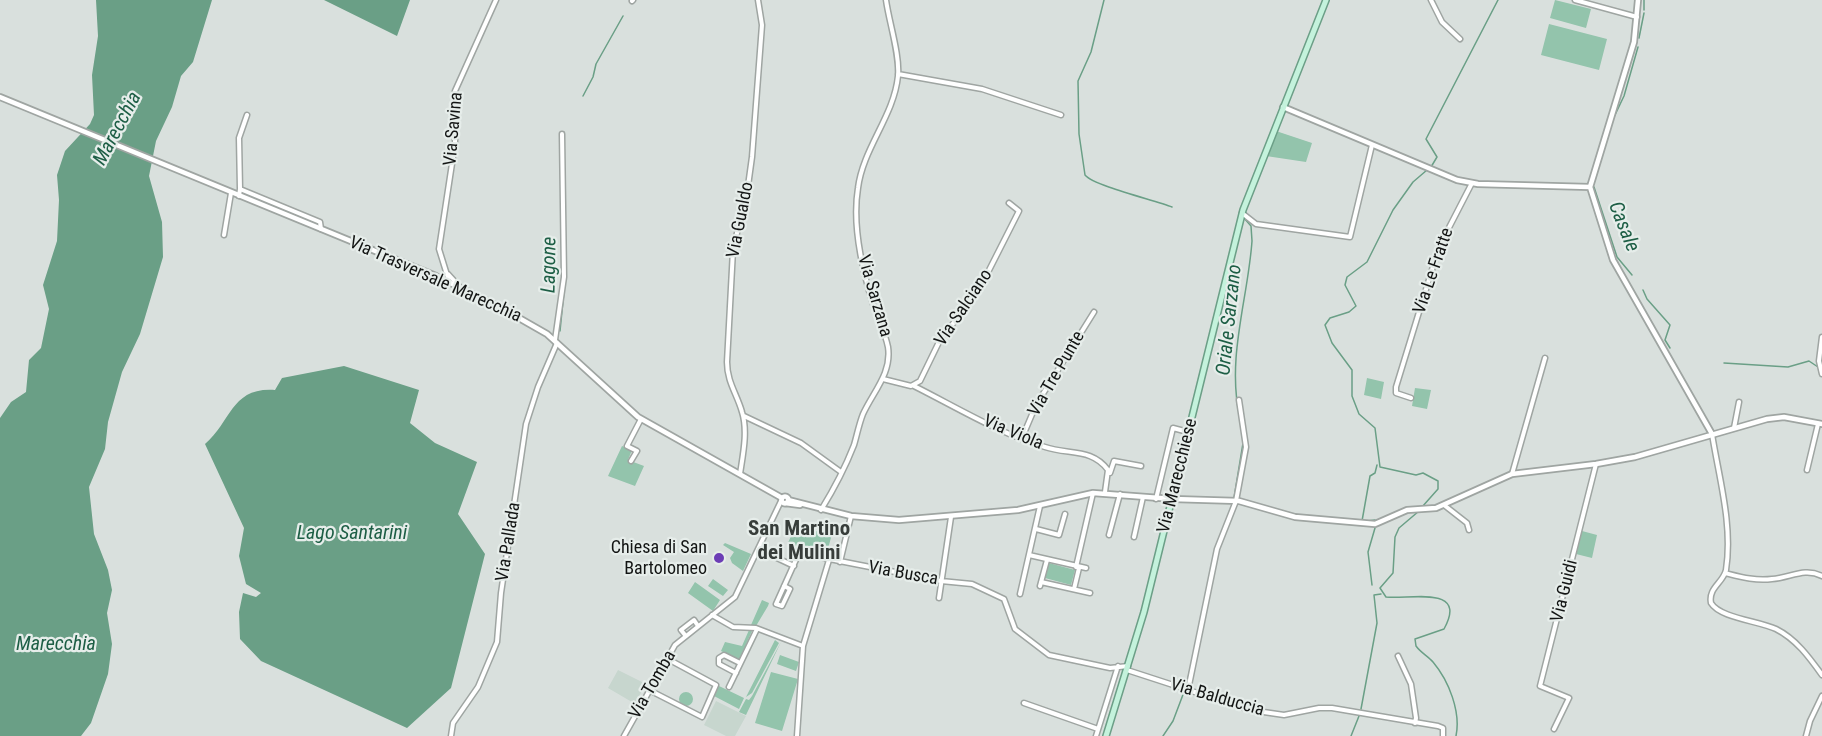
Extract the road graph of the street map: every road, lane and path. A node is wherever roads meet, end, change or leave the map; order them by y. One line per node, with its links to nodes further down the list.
1 (496, 0): 27 (street, Via Savina)
2 (758, 0): 40 (street, Via Gualdo)
3 (886, 0): 11 (street, Via Sarzana)
4 (1326, 0): 13 (main road, Via Marecchiese)
5 (1431, 0): 10 (street)
6 (1575, 0): 8 (street)
7 (1638, 0): 9 (street)
8 (1594, 2): 9 (street)
9 (1637, 17): 19 (street)
10 (1460, 39)
11 (898, 74): 15 (street); 35 (street, Via Sarzana)
12 (0, 97): 21 (street, Via Trasversale Marecchia)
13 (1282, 108): 17 (street); 24 (main road, Via Marecchiese)
14 (247, 115): 20 (street)
15 (1061, 116)
16 (562, 134): 32 (street, Via Pallada)
17 (1372, 145): 18 (street); 24 (street)
18 (1472, 183): 19 (street); 37 (street, Via Le Fratte)
19 (1590, 187): 45 (street)
20 (240, 189): 22 (street); 25 (street, Via Trasversale Marecchia)
21 (231, 193): 22 (street, Via Trasversale Marecchia); 26 (street)
22 (239, 196): 25 (street, Via Trasversale Marecchia)
23 (1009, 203): 36 (street, Via Salciano)
24 (1242, 213): 44 (main road, Via Marecchiese)
25 (321, 230): 28 (street, Via Trasversale Marecchia)
26 (224, 235)
27 (444, 266): 28 (street, Via Savina); 29 (street)
28 (444, 280): 29 (street, Via Trasversale Marecchia)
29 (462, 288): 32 (street, Via Trasversale Marecchia)
30 (1094, 312): 46 (street, Via Tre Punte)
31 (1822, 337): 34 (street)
32 (556, 341): 41 (street, Via Trasversale Marecchia); 110 (street, Via Pallada)
33 (1545, 358): 54 (street)
34 (1822, 374)
35 (883, 379): 36 (street); 51 (street, Via Sarzana)
36 (914, 386): 46 (street, Via Viola)
37 (1411, 398)
38 (1239, 400): 62 (street)
39 (1739, 402): 43 (street)
40 (743, 416): 51 (street); 52 (street, Via Gualdo)
41 (641, 419): 47 (street); 52 (street, Via Trasversale Marecchia)
42 (1820, 424): 43 (street); 50 (street)
43 (1734, 428): 45 (street)
44 (1189, 432): 59 (street); 60 (main road, Via Marecchiese)
45 (1712, 434): 48 (street); 82 (street)
46 (1022, 438): 53 (street, Via Viola)
47 (632, 461)
48 (1596, 464): 54 (street); 109 (street, Via Guidi)
49 (1141, 465): 53 (street)
50 (1807, 470)
51 (842, 472): 65 (street, Via Sarzana)
52 (740, 474): 61 (street, Via Trasversale Marecchia)
53 (1109, 474): 55 (street)
54 (1512, 474): 63 (street)
55 (1105, 492): 56 (street); 57 (street)
56 (1093, 493): 64 (street); 80 (street)
57 (1119, 494): 58 (street); 72 (street)
58 (1143, 497): 59 (street); 73 (street)
59 (1158, 499): 60 (street); 66 (street)
60 (1173, 499): 62 (street); 66 (main road, Via Marecchiese)
61 (784, 500): 65 (street, Via Trasversale Marecchia); 74 (street, Via Tomba)
62 (1236, 501): 63 (street); 104 (street)
63 (1444, 505): 71 (street)
64 (1040, 506): 69 (street); 70 (street)
65 (821, 510): 68 (street)
66 (1169, 513): 99 (main road, Via Marecchiese)
67 (1065, 514): 70 (street)
68 (851, 516): 69 (street); 78 (street)
69 (951, 517): 84 (street)
70 (1036, 530): 75 (street)
71 (1469, 530)
72 (1109, 535)
73 (1134, 537)
74 (758, 549): 79 (street); 90 (street, Via Tomba)
75 (1029, 555): 77 (street); 88 (street)
76 (829, 560): 78 (street, Via Busca); 79 (street, Via Busca); 94 (street)
77 (1047, 560): 80 (street); 86 (street)
78 (840, 562): 84 (street, Via Busca)
79 (794, 566): 85 (street)
80 (1078, 568): 81 (street); 86 (street)
81 (1086, 568)
82 (1725, 573): 83 (street); 101 (street)
83 (1822, 576)
84 (941, 581): 89 (street); 98 (street, Via Busca)
85 (784, 586): 85 (street)
86 (1074, 589): 87 (street)
87 (1090, 592)
88 (1020, 594)
89 (939, 598)
90 (712, 615): 91 (street, Via Tomba); 92 (street)
91 (698, 626): 93 (street, Via Tomba); 93 (street, Via Tomba)
92 (757, 629): 94 (street); 97 (street)
93 (685, 636): 96 (street, Via Tomba)
94 (803, 646): 112 (street)
95 (1398, 656): 107 (street)
96 (666, 658): 103 (street, Via Tomba); 103 (street)
97 (740, 663): 100 (street); 100 (street)
98 (1119, 666): 99 (street, Via Busca); 108 (street)
99 (1128, 668): 104 (street, Via Balduccia); 114 (main road, Via Marecchiese)
100 (736, 673): 102 (street)
101 (1822, 675)
102 (729, 687)
103 (649, 690): 111 (street, Via Tomba)
104 (1188, 690): 107 (street, Via Balduccia)
105 (1822, 696): 116 (street)
106 (1024, 704): 108 (street)
107 (1415, 723): 115 (street, Via Balduccia)
108 (1098, 729): 113 (street)
109 (1554, 729)
110 (452, 736)
111 (624, 736)
112 (797, 736)
113 (1096, 736)
114 (1106, 736)
115 (1443, 736)
116 (1806, 736)

